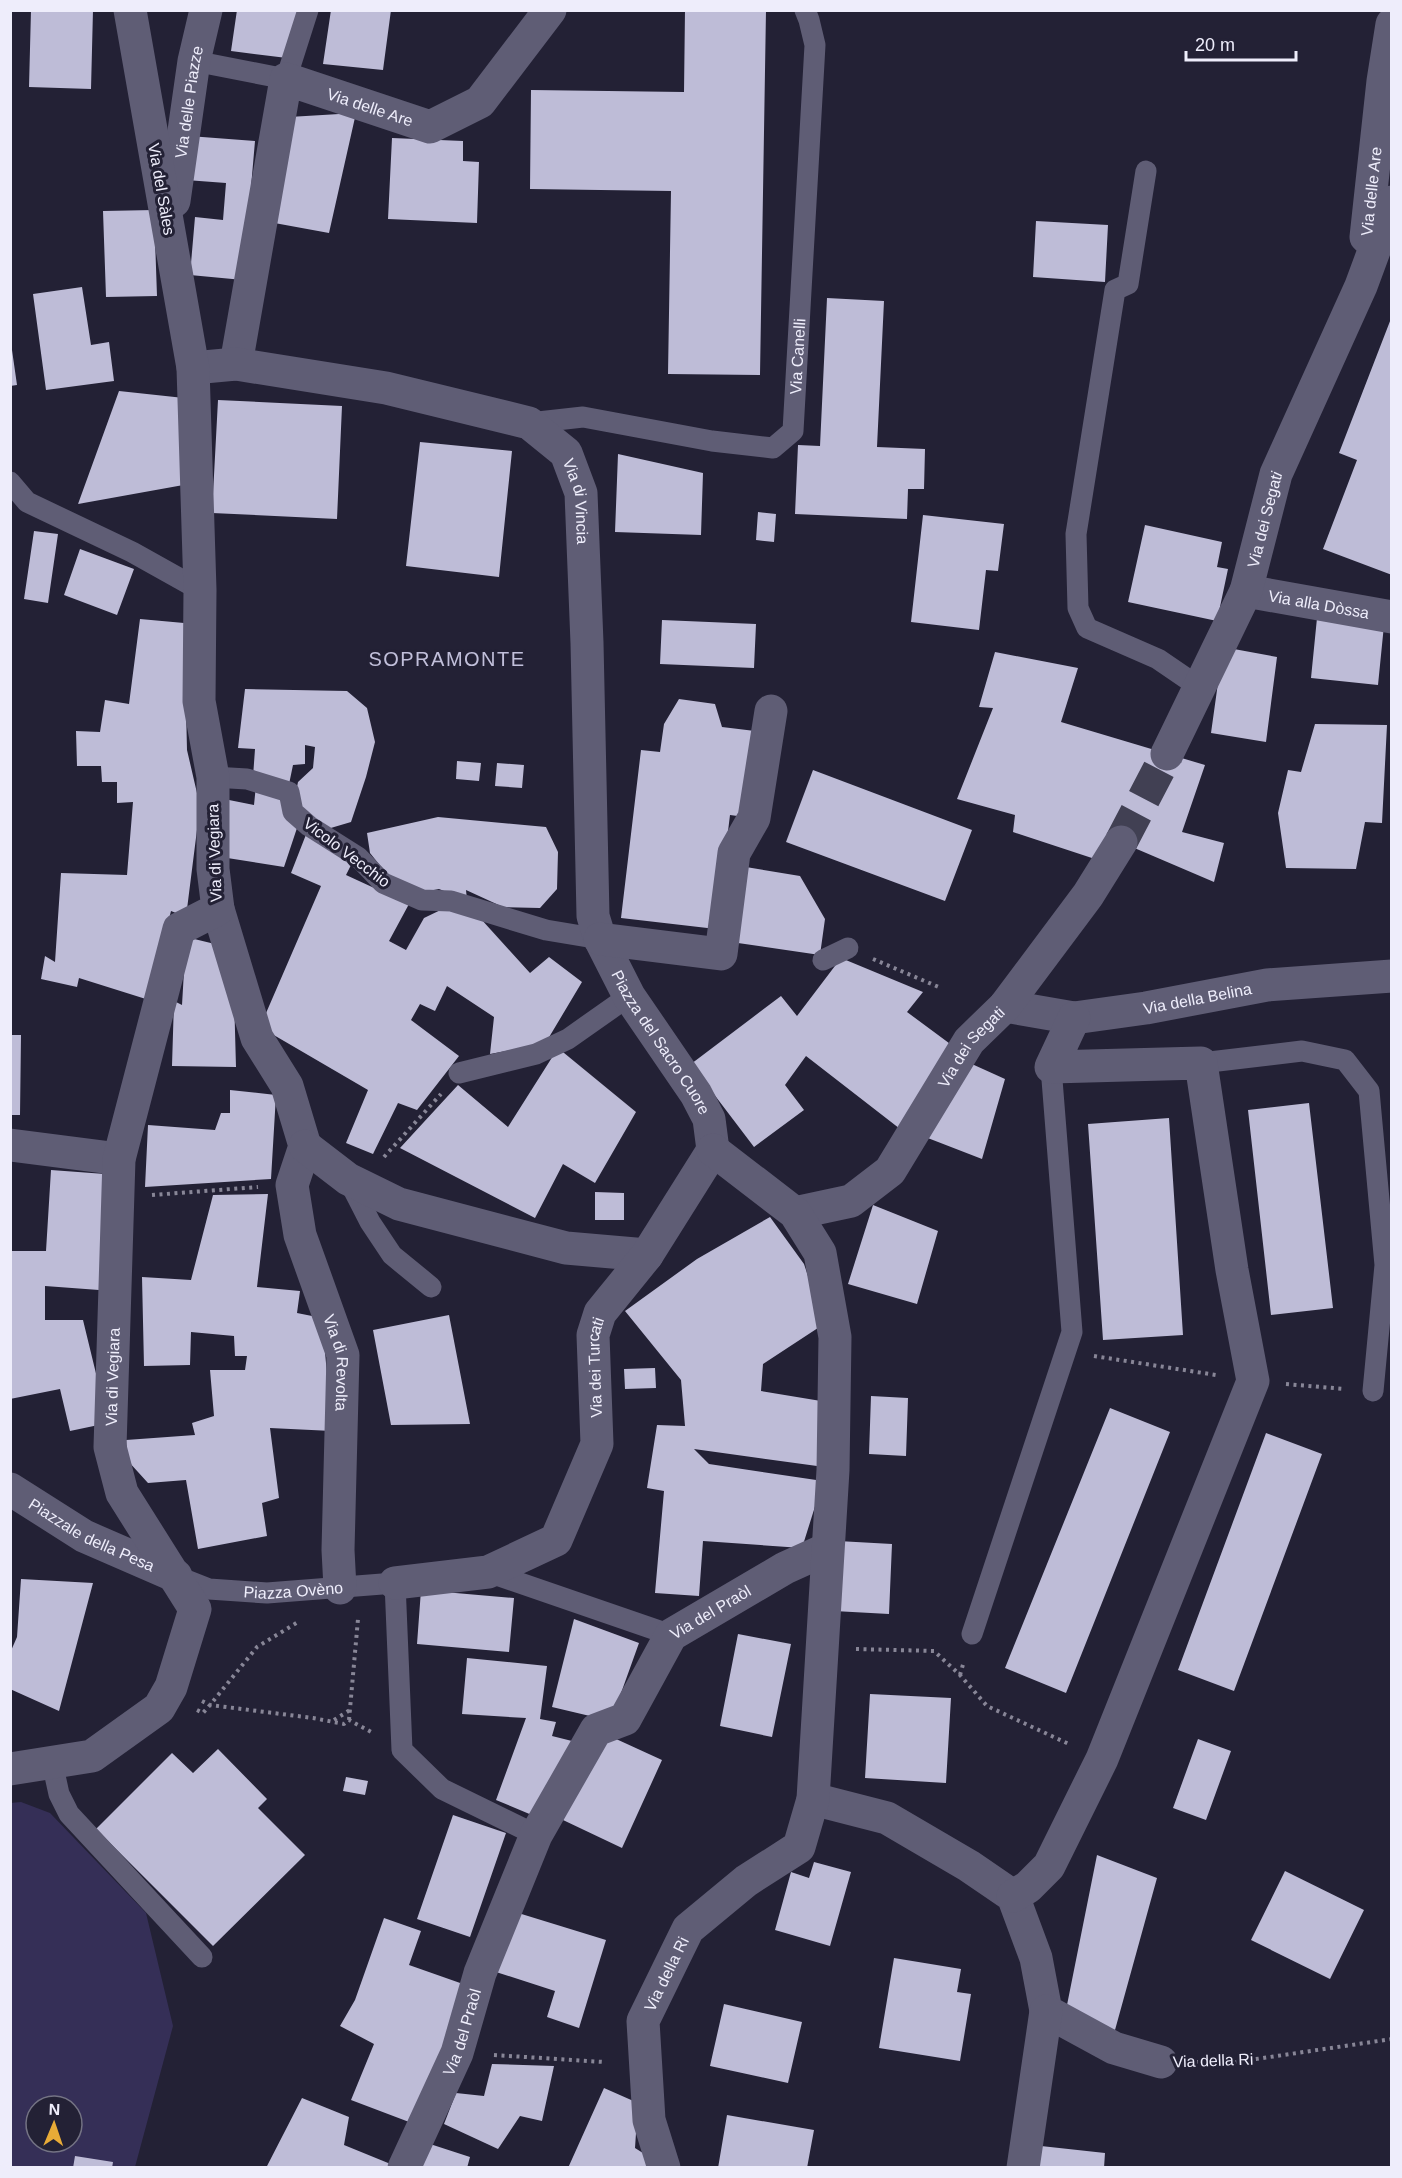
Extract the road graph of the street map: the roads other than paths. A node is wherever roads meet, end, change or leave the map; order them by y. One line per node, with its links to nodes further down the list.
1 (130, 10): 11 (street, Via del Sàles)
2 (206, 10): 7 (street, Via delle Piazze)
3 (308, 10): 8 (lane)
4 (550, 10): 8 (street, Via delle Are)
5 (805, 10): 15 (lane, Via Canelli)
6 (1392, 24): 12 (street, Via delle Are)
7 (194, 61): 8 (lane, Via delle Are); 11 (street, Via delle Piazze)
8 (286, 79): 13 (street)
9 (1146, 171): 20 (lane)
10 (1392, 202): 12 (street)
11 (170, 229): 14 (street, Via del Sàles)
12 (1361, 286): 18 (street, Via dei Segati)
13 (236, 364): 14 (street, Via di Vincia); 15 (street, Via di Vincia)
14 (193, 368): 17 (street, Via di Vegiara)
15 (529, 423): 26 (street, Via di Vincia)
16 (10, 482): 17 (lane)
17 (200, 590): 23 (street, Via di Vegiara)
18 (1246, 591): 19 (street, Via alla Dòssa); 20 (street, Via dei Segati)
19 (1392, 617)
20 (1199, 687): 22 (street, Via dei Segati)
21 (771, 711): 26 (street)
22 (1167, 754)
23 (213, 777): 25 (street, Via di Vegiara); 26 (lane, Vicolo Vecchio)
24 (1121, 842): 31 (street, Via dei Segati)
25 (218, 909): 37 (street); 39 (street, Via di Vegiara)
26 (600, 939): 30 (street, Piazza del Sacro Cuore)
27 (848, 948): 28 (lane)
28 (823, 960)
29 (1391, 974): 32 (street, Via della Belina)
30 (629, 996): 35 (lane); 38 (street, Piazza del Sacro Cuore)
31 (1005, 1006): 32 (street, Via della Belina); 41 (street, Via dei Segati)
32 (1074, 1018): 34 (street)
33 (1201, 1063): 34 (street); 44 (lane); 56 (street)
34 (1051, 1066): 51 (lane)
35 (459, 1073)
36 (10, 1145): 39 (street)
37 (304, 1146): 40 (street); 50 (street, Via di Revolta)
38 (713, 1150): 41 (street); 42 (street, Via dei Turcati)
39 (119, 1159): 48 (street, Via di Vegiara)
40 (354, 1182): 42 (street); 43 (lane)
41 (795, 1213): 46 (street)
42 (647, 1255): 47 (street, Via dei Turcati)
43 (431, 1287)
44 (1373, 1391)
45 (10, 1489): 48 (street, Piazzale della Pesa)
46 (827, 1549): 52 (street, Via del Praòl); 54 (street, Via della Ri)
47 (488, 1572): 49 (street, Via dei Turcati); 52 (lane, Via dei Turcati)
48 (176, 1576): 50 (lane, Piazza Ovèno); 53 (street)
49 (395, 1583): 50 (lane, Piazza Ovèno); 55 (lane)
50 (350, 1588)
51 (972, 1634)
52 (671, 1635): 55 (street, Via del Praòl)
53 (32, 1766): 57 (lane)
54 (813, 1799): 56 (street); 61 (street, Via della Ri)
55 (536, 1835): 60 (street, Via del Praòl)
56 (1013, 1896): 58 (street)
57 (202, 1957)
58 (1046, 2011): 59 (street, Via della Ri); 62 (street)
59 (1161, 2062)
60 (404, 2168)
61 (664, 2168)
62 (1023, 2168)

